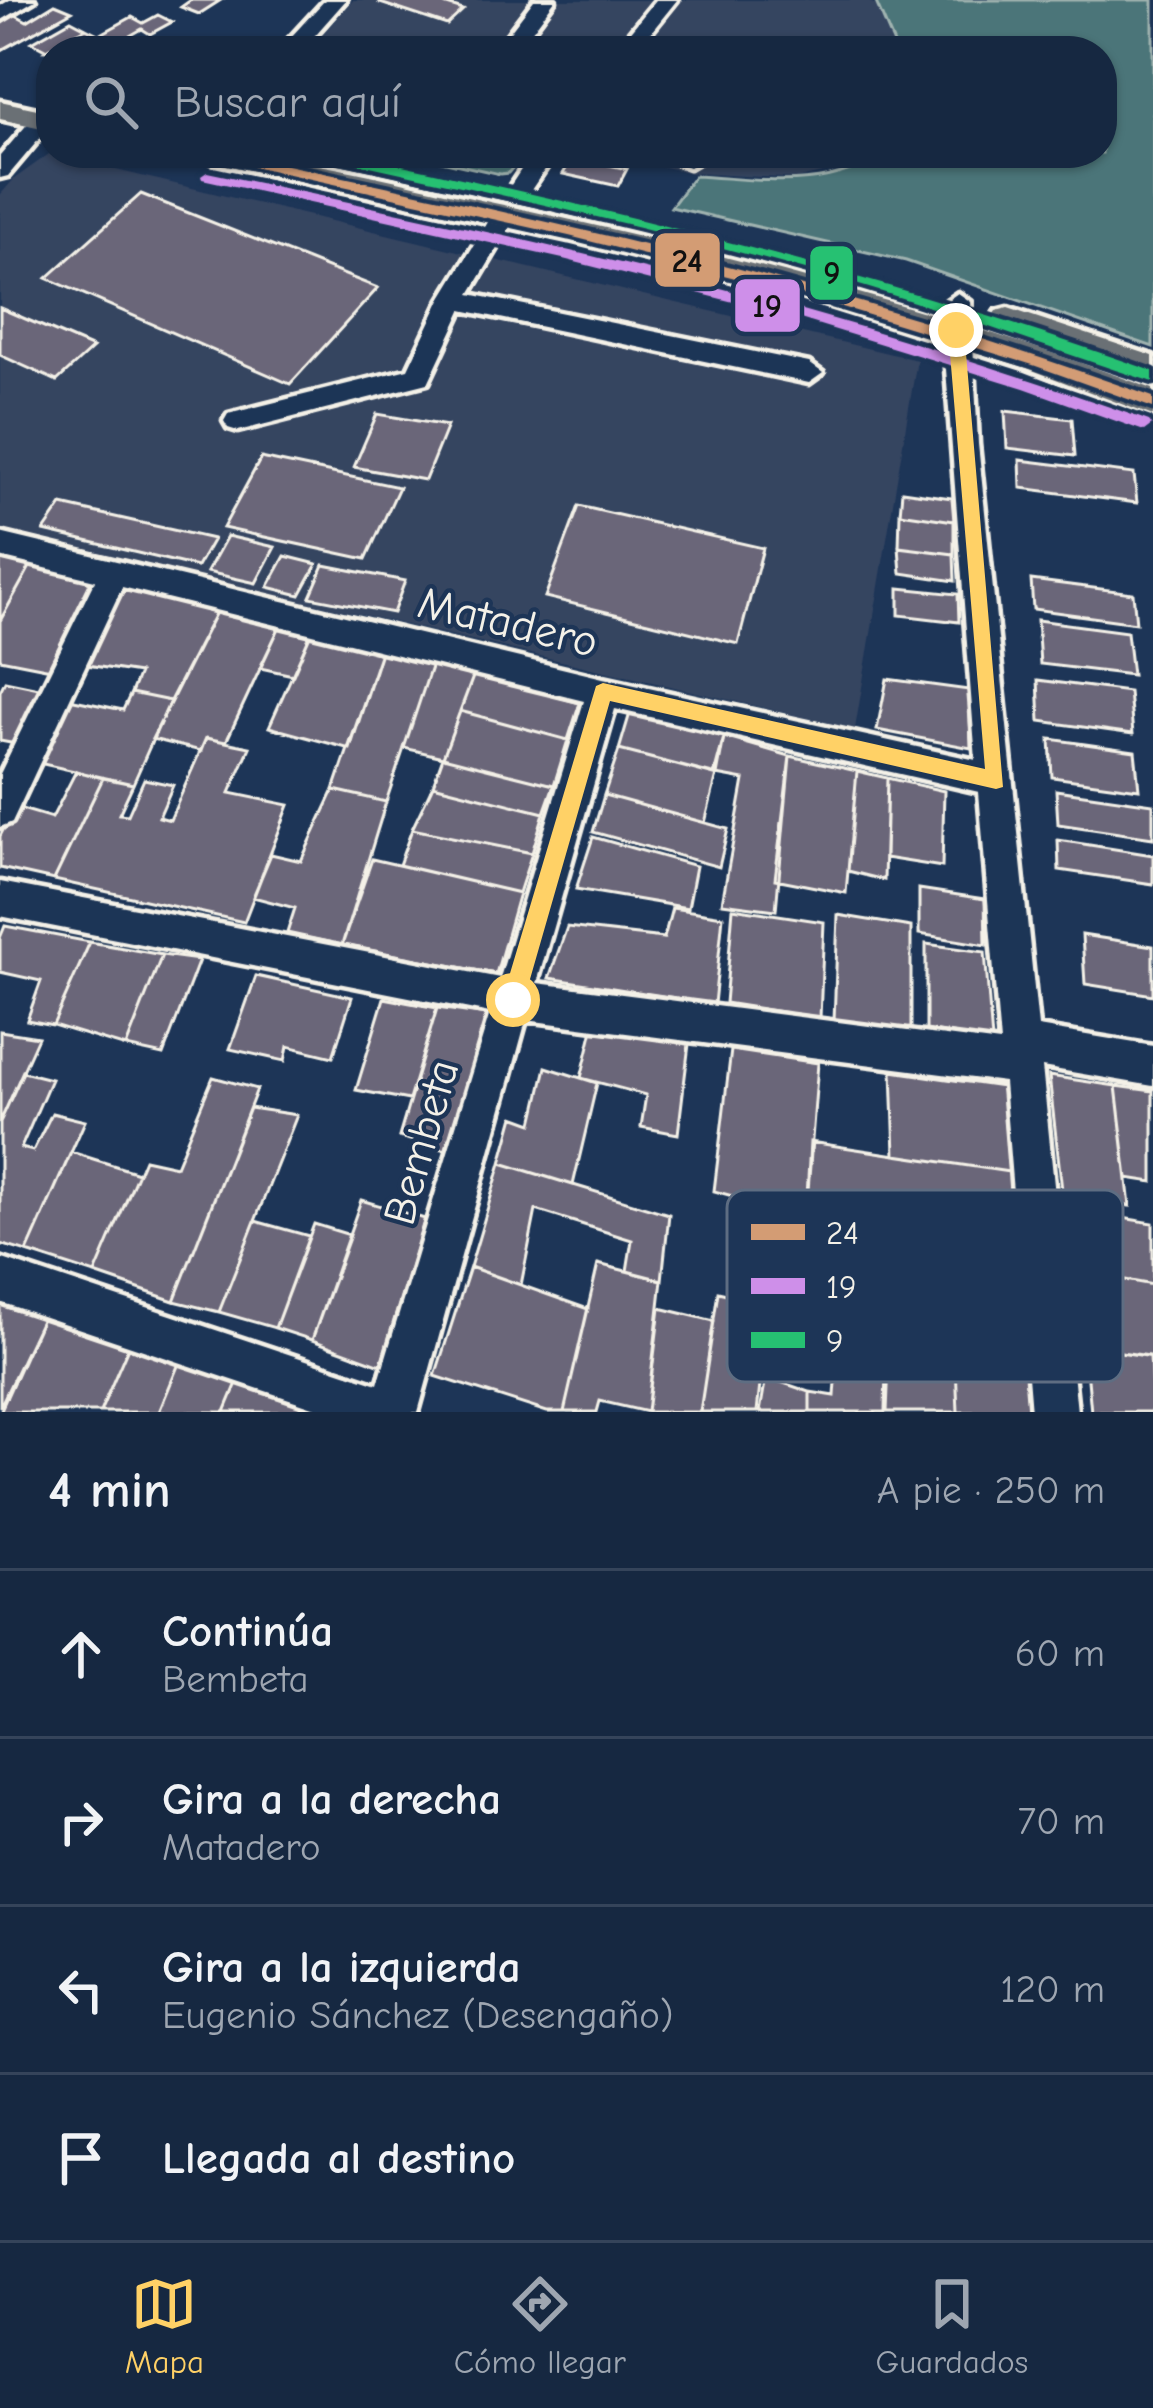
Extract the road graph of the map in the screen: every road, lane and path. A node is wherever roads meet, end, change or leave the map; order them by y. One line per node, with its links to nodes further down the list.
1 (25, 0): 5 (street)
2 (336, 0): 6 (street)
3 (545, 0): 7 (street)
4 (667, 0): 8 (street)
5 (0, 15)
6 (303, 36)
7 (517, 36)
8 (637, 36)
9 (0, 87): 10 (main road)
10 (36, 105)
11 (0, 110): 12 (main road)
12 (36, 111)
13 (36, 128): 17 (street)
14 (302, 168): 18 (main road)
15 (394, 168): 18 (main road)
16 (534, 168): 18 (street)
17 (0, 171)
18 (512, 203): 19 (street); 20 (main road)
19 (454, 299): 22 (street); 24 (street)
20 (957, 316): 21 (main road); 23 (main road); 28 (street)
21 (1153, 369)
22 (809, 373)
23 (1153, 403)
24 (238, 421)
25 (0, 545): 26 (street, Matadero)
26 (113, 574): 27 (street, Matadero); 29 (street)
27 (603, 692): 28 (street, Matadero); 31 (street, Bembeta)
28 (996, 780): 32 (street)
29 (0, 811)
30 (0, 899): 31 (street)
31 (513, 1000): 32 (street); 37 (street, Bembeta)
32 (1022, 1055): 33 (street); 34 (street)
33 (1153, 1066)
34 (1034, 1190)
35 (0, 1280): 37 (street)
36 (1051, 1382): 38 (street)
37 (393, 1412)
38 (1054, 1412)

